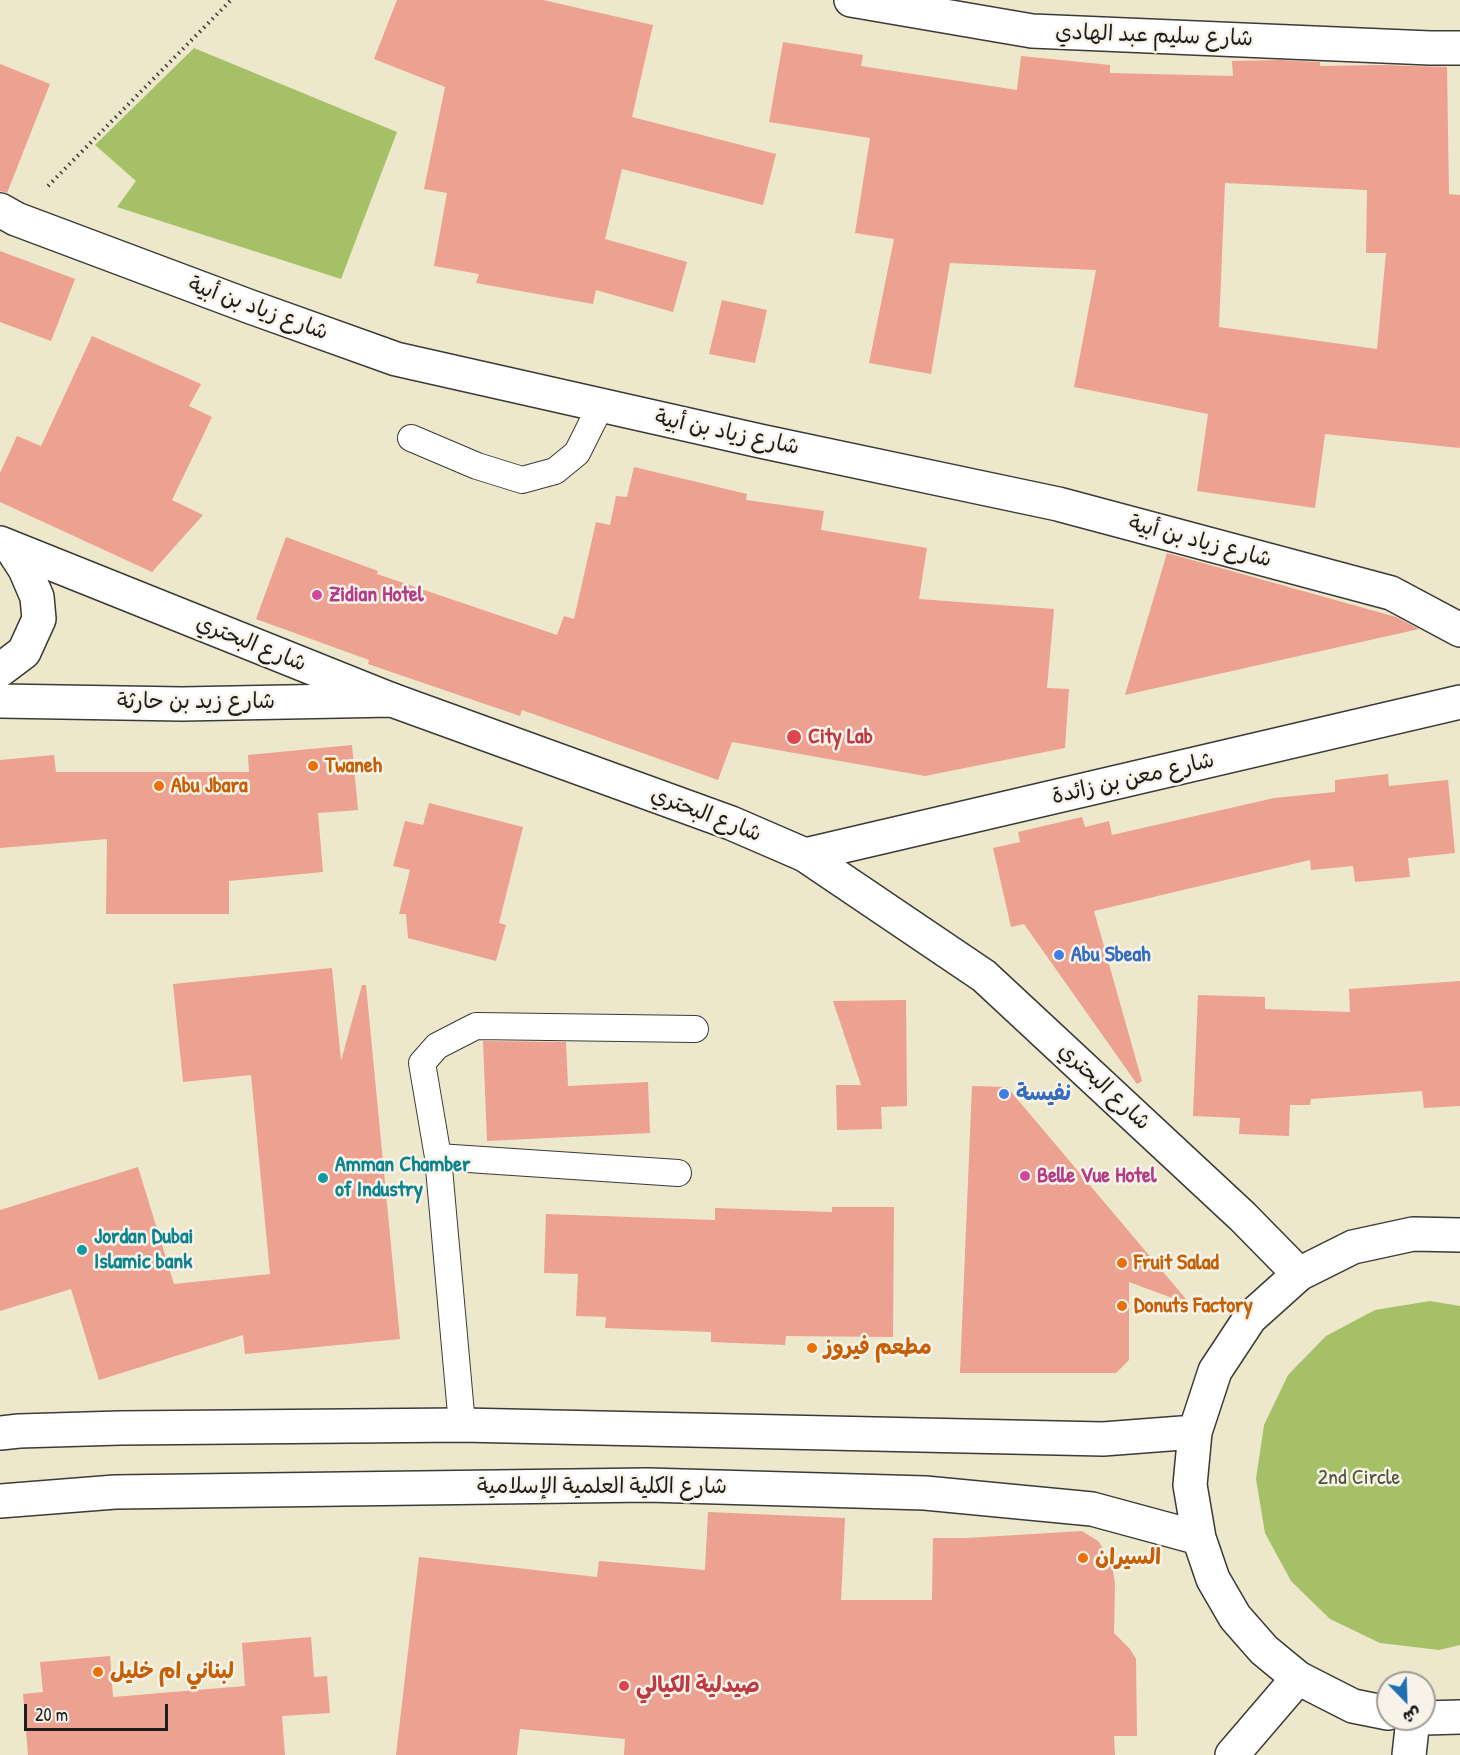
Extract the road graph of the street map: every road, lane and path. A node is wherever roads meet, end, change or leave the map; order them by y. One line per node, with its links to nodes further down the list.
1 (231, 0): 4 (path)
2 (851, 0): 3 (street, شارع سليم عبد الهادي)
3 (1460, 48)
4 (8, 215): 5 (street, شارع زياد بن أبية)
5 (601, 405): 6 (lane); 8 (street, شارع زياد بن أبية)
6 (411, 438)
7 (6, 546): 9 (street); 10 (street, شارع البحتري)
8 (1460, 630)
9 (0, 670)
10 (392, 700): 11 (street, شارع زيد بن حارثة); 13 (street, شارع البحتري)
11 (0, 701)
12 (1460, 702): 13 (street, شارع معن بن زائدة)
13 (805, 855): 18 (street, شارع البحتري)
14 (695, 1029): 15 (lane)
15 (438, 1157): 16 (lane); 19 (lane)
16 (678, 1173)
17 (1460, 1235): 18 (street)
18 (1299, 1274): 20 (street)
19 (462, 1425): 20 (street); 21 (street)
20 (1195, 1432): 23 (street)
21 (0, 1433)
22 (0, 1501): 23 (street, شارع الكلية العلمية الإسلامية)
23 (1199, 1538): 24 (street)
24 (1298, 1678): 25 (street); 29 (street)
25 (1376, 1711)
26 (1460, 1717): 27 (street)
27 (1436, 1718)
28 (1412, 1731): 30 (street)
29 (1232, 1755)
30 (1409, 1755)

